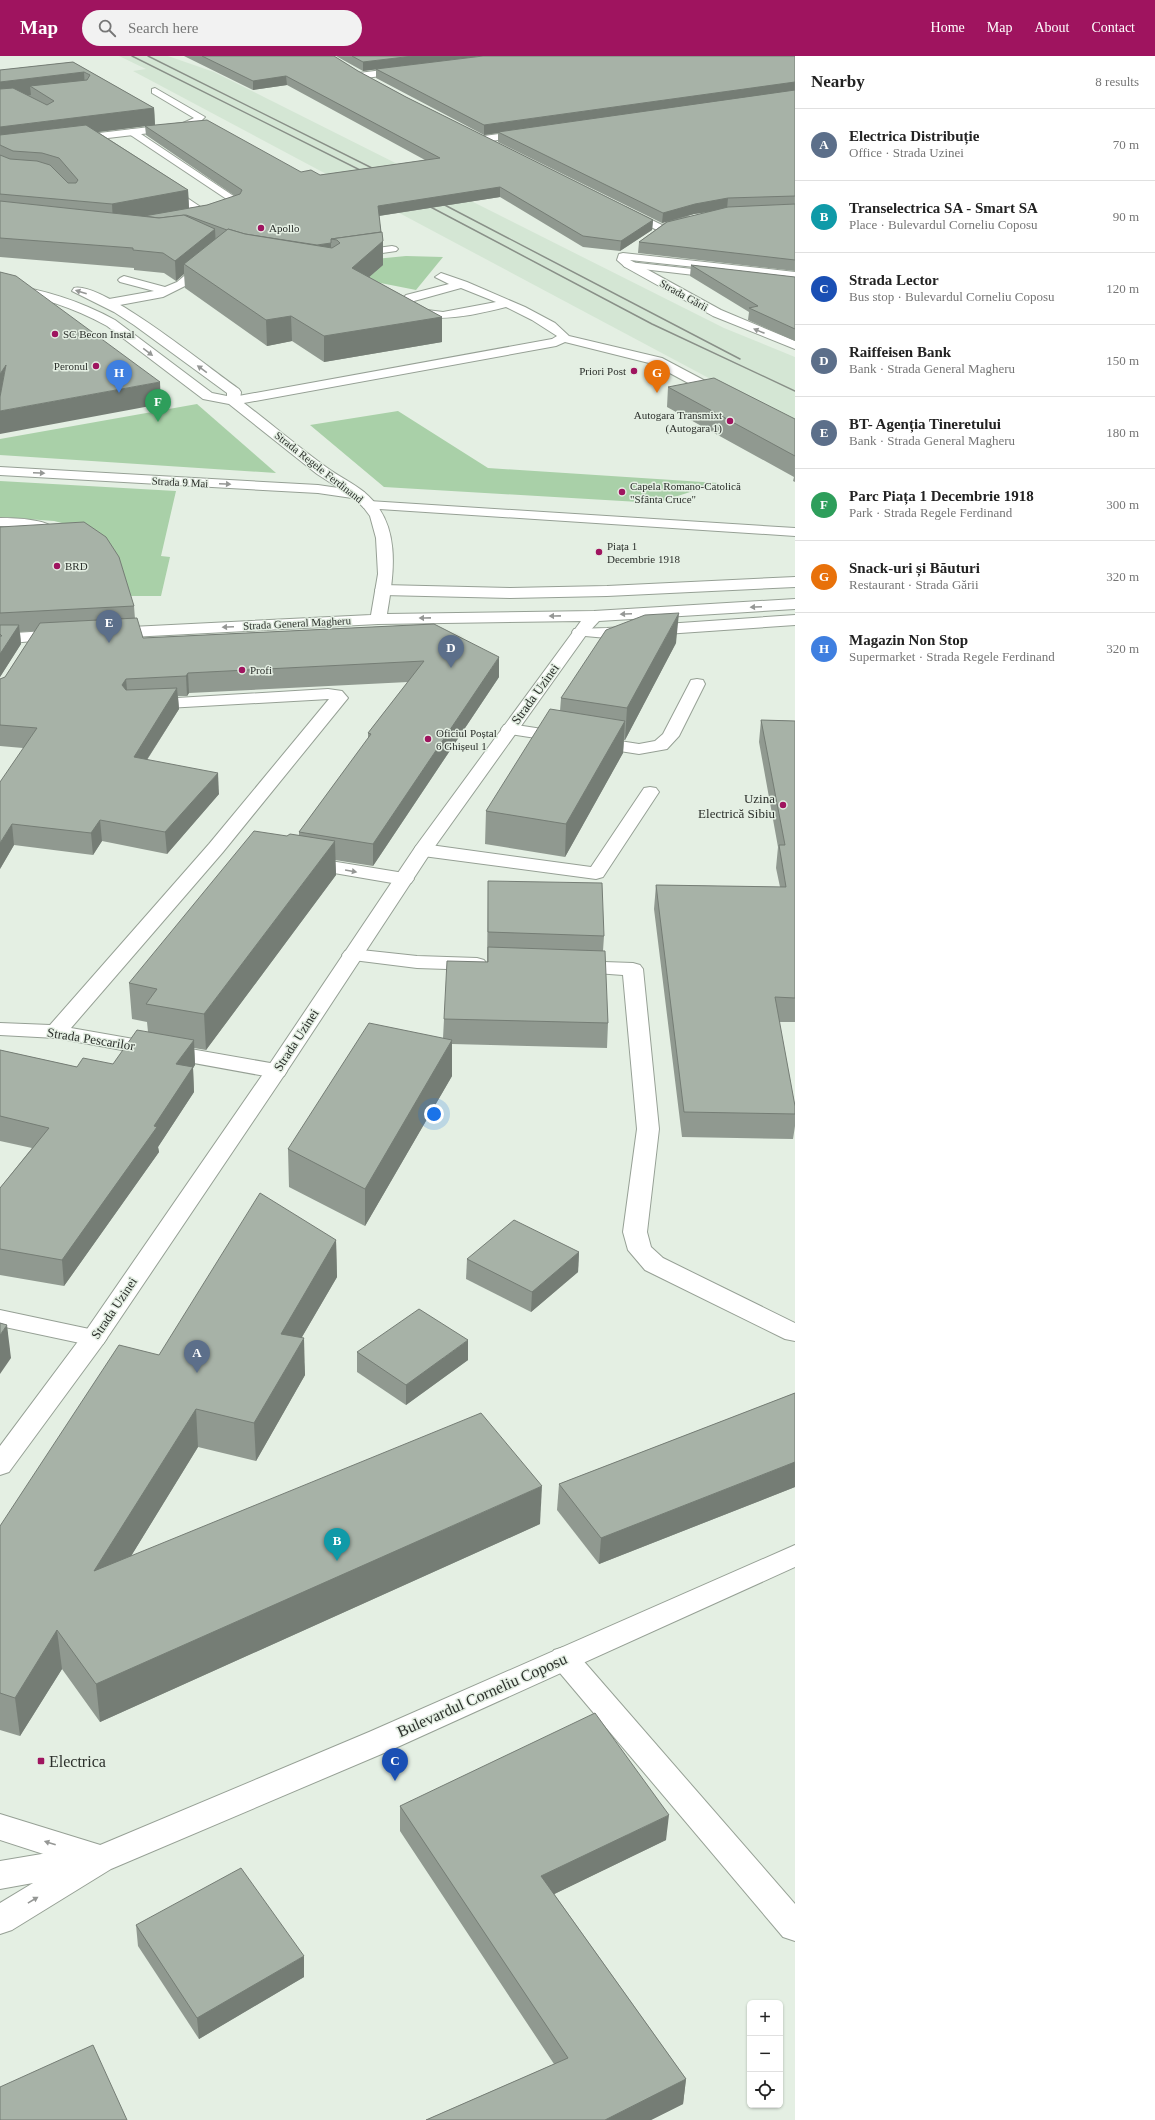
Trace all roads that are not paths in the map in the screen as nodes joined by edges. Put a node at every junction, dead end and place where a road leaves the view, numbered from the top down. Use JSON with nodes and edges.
{"nodes":[{"id":1,"x":415,"y":69,"type":"edge"},
{"id":2,"x":377,"y":85,"type":"edge"},
{"id":3,"x":155,"y":91,"type":"dead end"},
{"id":4,"x":132,"y":132,"type":"junction"},
{"id":5,"x":536,"y":132,"type":"edge"},
{"id":6,"x":90,"y":138,"type":"junction"},
{"id":7,"x":66,"y":140,"type":"edge"},
{"id":8,"x":103,"y":146,"type":"edge"},
{"id":9,"x":500,"y":148,"type":"edge"},
{"id":10,"x":156,"y":182,"type":"edge"},
{"id":11,"x":614,"y":205,"type":"edge"},
{"id":12,"x":203,"y":212,"type":"junction"},
{"id":13,"x":700,"y":217,"type":"edge"},
{"id":14,"x":173,"y":218,"type":"edge"},
{"id":15,"x":661,"y":229,"type":"junction"},
{"id":16,"x":651,"y":235,"type":"edge"},
{"id":17,"x":633,"y":248,"type":"edge"},
{"id":18,"x":392,"y":249,"type":"dead end"},
{"id":19,"x":218,"y":254,"type":"edge"},
{"id":20,"x":345,"y":256,"type":"edge"},
{"id":21,"x":626,"y":260,"type":"junction"},
{"id":22,"x":0,"y":275,"type":"edge"},
{"id":23,"x":795,"y":275,"type":"edge"},
{"id":24,"x":441,"y":277,"type":"dead end"},
{"id":25,"x":124,"y":280,"type":"dead end"},
{"id":26,"x":43,"y":282,"type":"dead end"},
{"id":27,"x":795,"y":283,"type":"edge"},
{"id":28,"x":463,"y":284,"type":"junction"},
{"id":29,"x":0,"y":287,"type":"edge"},
{"id":30,"x":64,"y":287,"type":"dead end"},
{"id":31,"x":166,"y":291,"type":"junction"},
{"id":32,"x":109,"y":303,"type":"junction"},
{"id":33,"x":506,"y":303,"type":"junction"},
{"id":34,"x":562,"y":338,"type":"junction"},
{"id":35,"x":795,"y":345,"type":"edge"},
{"id":36,"x":233,"y":400,"type":"junction"},
{"id":37,"x":733,"y":401,"type":"edge"},
{"id":38,"x":0,"y":471,"type":"edge"},
{"id":39,"x":364,"y":500,"type":"junction"},
{"id":40,"x":0,"y":522,"type":"edge"},
{"id":41,"x":795,"y":532,"type":"edge"},
{"id":42,"x":54,"y":534,"type":"edge"},
{"id":43,"x":795,"y":582,"type":"edge"},
{"id":44,"x":383,"y":590,"type":"junction"},
{"id":45,"x":795,"y":604,"type":"edge"},
{"id":46,"x":594,"y":616,"type":"junction"},
{"id":47,"x":378,"y":619,"type":"junction"},
{"id":48,"x":795,"y":620,"type":"edge"},
{"id":49,"x":580,"y":632,"type":"junction"},
{"id":50,"x":98,"y":634,"type":"edge"},
{"id":51,"x":75,"y":635,"type":"edge"},
{"id":52,"x":36,"y":637,"type":"junction"},
{"id":53,"x":0,"y":639,"type":"edge"},
{"id":54,"x":24,"y":655,"type":"edge"},
{"id":55,"x":697,"y":684,"type":"dead end"},
{"id":56,"x":134,"y":705,"type":"edge"},
{"id":57,"x":510,"y":729,"type":"junction"},
{"id":58,"x":650,"y":792,"type":"dead end"},
{"id":59,"x":216,"y":848,"type":"junction"},
{"id":60,"x":423,"y":850,"type":"junction"},
{"id":61,"x":239,"y":852,"type":"edge"},
{"id":62,"x":286,"y":860,"type":"edge"},
{"id":63,"x":404,"y":879,"type":"junction"},
{"id":64,"x":352,"y":955,"type":"junction"},
{"id":65,"x":496,"y":965,"type":"edge"},
{"id":66,"x":557,"y":967,"type":"edge"},
{"id":67,"x":0,"y":1029,"type":"edge"},
{"id":68,"x":56,"y":1032,"type":"junction"},
{"id":69,"x":276,"y":1071,"type":"junction"},
{"id":70,"x":0,"y":1318,"type":"edge"},
{"id":71,"x":794,"y":1333,"type":"edge"},
{"id":72,"x":94,"y":1338,"type":"junction"},
{"id":73,"x":0,"y":1465,"type":"edge"},
{"id":74,"x":795,"y":1555,"type":"edge"},
{"id":75,"x":564,"y":1658,"type":"junction"},
{"id":76,"x":0,"y":1827,"type":"edge"},
{"id":77,"x":100,"y":1859,"type":"junction"},
{"id":78,"x":0,"y":1874,"type":"edge"},
{"id":79,"x":0,"y":1920,"type":"edge"},
{"id":80,"x":795,"y":1927,"type":"edge"}],
"edges":[{"from":1,"to":2,"type":"street"},
{"from":3,"to":4,"type":"street"},
{"from":4,"to":6,"type":"street"},
{"from":4,"to":12,"type":"street"},
{"from":5,"to":9,"type":"street"},
{"from":6,"to":7,"type":"street"},
{"from":6,"to":8,"type":"street"},
{"from":10,"to":12,"type":"street"},
{"from":11,"to":15,"type":"street"},
{"from":12,"to":14,"type":"street"},
{"from":13,"to":15,"type":"street"},
{"from":15,"to":16,"type":"street"},
{"from":17,"to":21,"type":"street"},
{"from":18,"to":20,"type":"street"},
{"from":19,"to":31,"type":"street"},
{"from":21,"to":23,"type":"street"},
{"from":21,"to":27,"type":"street"},
{"from":35,"to":21,"type":"street","name":"Strada Gării","one_way":true},
{"from":22,"to":26,"type":"street"},
{"from":24,"to":28,"type":"street"},
{"from":25,"to":31,"type":"street"},
{"from":28,"to":33,"type":"street"},
{"from":28,"to":33,"type":"street"},
{"from":29,"to":36,"type":"street","name":"Strada Regele Ferdinand","one_way":true},
{"from":32,"to":30,"type":"street","name":"Strada Regele Ferdinand","one_way":true},
{"from":31,"to":32,"type":"street"},
{"from":36,"to":32,"type":"street","name":"Strada Regele Ferdinand","one_way":true},
{"from":33,"to":34,"type":"street"},
{"from":34,"to":36,"type":"street"},
{"from":34,"to":37,"type":"street"},
{"from":36,"to":39,"type":"street","name":"Strada Regele Ferdinand"},
{"from":38,"to":39,"type":"street","name":"Strada 9 Mai","one_way":true},
{"from":39,"to":41,"type":"street","name":"Strada 9 Mai"},
{"from":39,"to":44,"type":"street","name":"Strada Regele Ferdinand"},
{"from":40,"to":42,"type":"street"},
{"from":43,"to":44,"type":"street"},
{"from":44,"to":47,"type":"street","name":"Strada Regele Ferdinand"},
{"from":45,"to":46,"type":"street","one_way":true},
{"from":46,"to":47,"type":"street","name":"Strada General Magheru","one_way":true},
{"from":46,"to":49,"type":"street","name":"Strada Uzinei"},
{"from":47,"to":50,"type":"street","name":"Strada General Magheru","one_way":true},
{"from":48,"to":49,"type":"street"},
{"from":49,"to":57,"type":"street","name":"Strada Uzinei"},
{"from":51,"to":52,"type":"street"},
{"from":52,"to":53,"type":"street"},
{"from":52,"to":54,"type":"street"},
{"from":55,"to":57,"type":"street"},
{"from":56,"to":59,"type":"street"},
{"from":57,"to":60,"type":"street","name":"Strada Uzinei"},
{"from":58,"to":60,"type":"street"},
{"from":59,"to":61,"type":"street"},
{"from":59,"to":68,"type":"street"},
{"from":60,"to":63,"type":"street","name":"Strada Uzinei"},
{"from":62,"to":63,"type":"street","one_way":true},
{"from":63,"to":64,"type":"street","name":"Strada Uzinei"},
{"from":64,"to":65,"type":"street"},
{"from":64,"to":69,"type":"street","name":"Strada Uzinei"},
{"from":66,"to":71,"type":"street"},
{"from":67,"to":68,"type":"street","name":"Strada Pescarilor"},
{"from":68,"to":69,"type":"street","name":"Strada Pescarilor"},
{"from":69,"to":72,"type":"street","name":"Strada Uzinei"},
{"from":70,"to":72,"type":"street"},
{"from":72,"to":73,"type":"street","name":"Strada Uzinei"},
{"from":74,"to":75,"type":"street","name":"Bulevardul Corneliu Coposu"},
{"from":75,"to":77,"type":"street","name":"Bulevardul Corneliu Coposu"},
{"from":75,"to":80,"type":"street"},
{"from":77,"to":76,"type":"street","one_way":true},
{"from":77,"to":78,"type":"street","name":"Bulevardul Corneliu Coposu"},
{"from":79,"to":77,"type":"street","name":"Bulevardul Corneliu Coposu","one_way":true}]}
